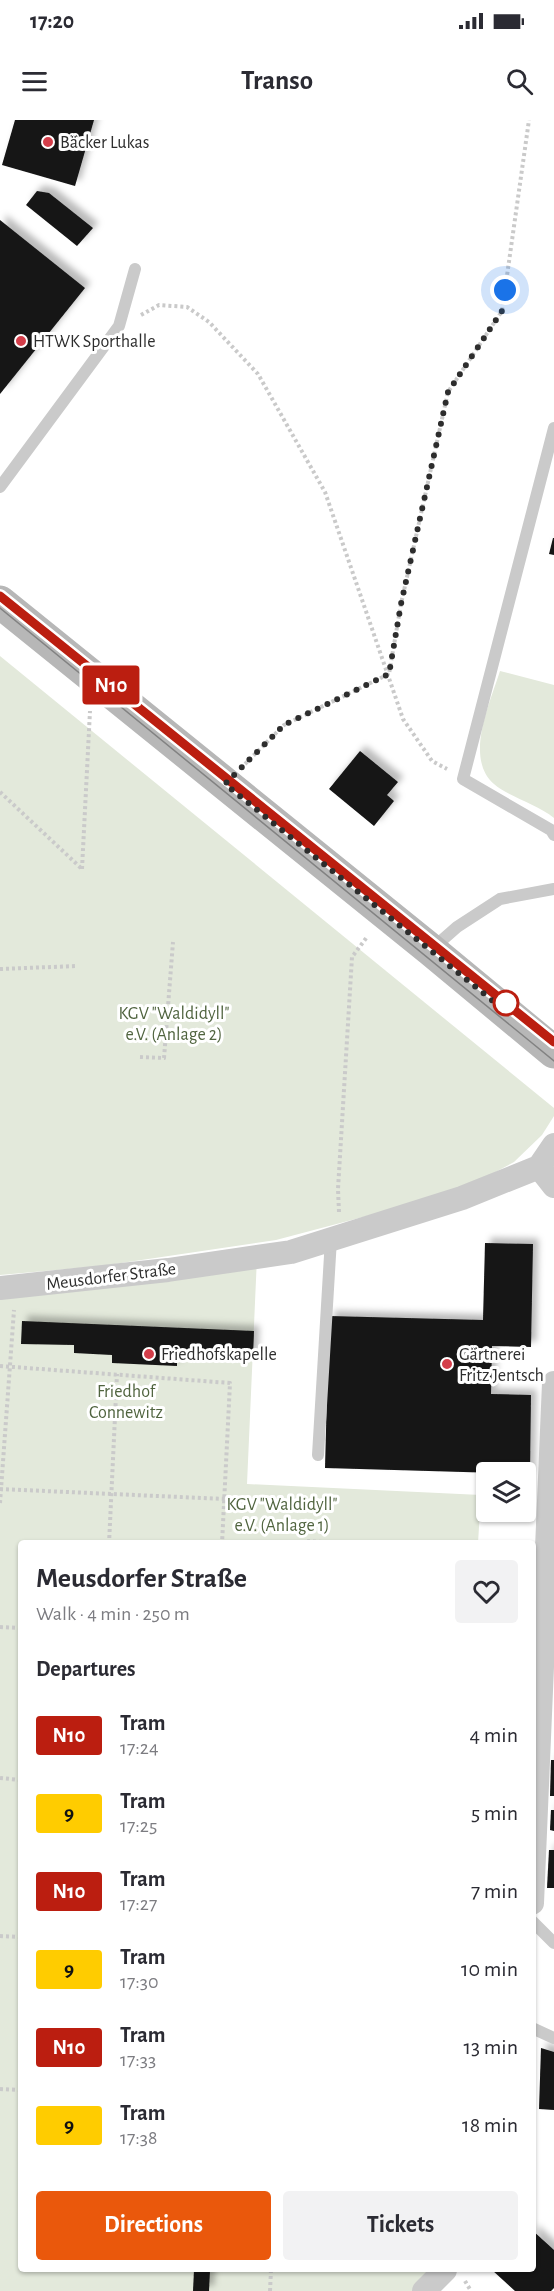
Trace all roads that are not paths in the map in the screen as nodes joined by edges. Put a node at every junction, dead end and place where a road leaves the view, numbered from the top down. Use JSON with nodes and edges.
{"nodes":[{"id":1,"x":135,"y":269,"type":"dead end"},
{"id":2,"x":554,"y":428,"type":"edge"},
{"id":3,"x":0,"y":488,"type":"edge"},
{"id":4,"x":0,"y":602,"type":"edge"},
{"id":5,"x":554,"y":835,"type":"edge"},
{"id":6,"x":554,"y":889,"type":"edge"},
{"id":7,"x":431,"y":950,"type":"junction"},
{"id":8,"x":554,"y":1052,"type":"edge"},
{"id":9,"x":554,"y":1144,"type":"edge"},
{"id":10,"x":539,"y":1167,"type":"junction"},
{"id":11,"x":554,"y":1186,"type":"edge"},
{"id":12,"x":335,"y":1238,"type":"junction"},
{"id":13,"x":0,"y":1288,"type":"edge"},
{"id":14,"x":554,"y":1383,"type":"edge"},
{"id":15,"x":318,"y":1455,"type":"dead end"},
{"id":16,"x":552,"y":1464,"type":"edge"},
{"id":17,"x":536,"y":1815,"type":"edge"},
{"id":18,"x":536,"y":1903,"type":"edge"},
{"id":19,"x":554,"y":1905,"type":"edge"},
{"id":20,"x":536,"y":1926,"type":"edge"},
{"id":21,"x":554,"y":1944,"type":"edge"},
{"id":22,"x":536,"y":2030,"type":"edge"},
{"id":23,"x":554,"y":2038,"type":"edge"},
{"id":24,"x":443,"y":2272,"type":"edge"},
{"id":25,"x":424,"y":2291,"type":"edge"}],
"edges":[{"from":1,"to":3,"type":"lane"},
{"from":2,"to":5,"type":"lane"},
{"from":4,"to":7,"type":"main road"},
{"from":6,"to":7,"type":"lane"},
{"from":7,"to":8,"type":"main road"},
{"from":9,"to":10,"type":"street"},
{"from":10,"to":11,"type":"street"},
{"from":10,"to":12,"type":"street","name":"Meusdorfer Straße"},
{"from":12,"to":13,"type":"street","name":"Meusdorfer Straße"},
{"from":12,"to":15,"type":"lane"},
{"from":14,"to":16,"type":"street"},
{"from":16,"to":17,"type":"street"},
{"from":18,"to":19,"type":"street"},
{"from":20,"to":21,"type":"lane"},
{"from":22,"to":23,"type":"lane"},
{"from":24,"to":25,"type":"street"}]}
